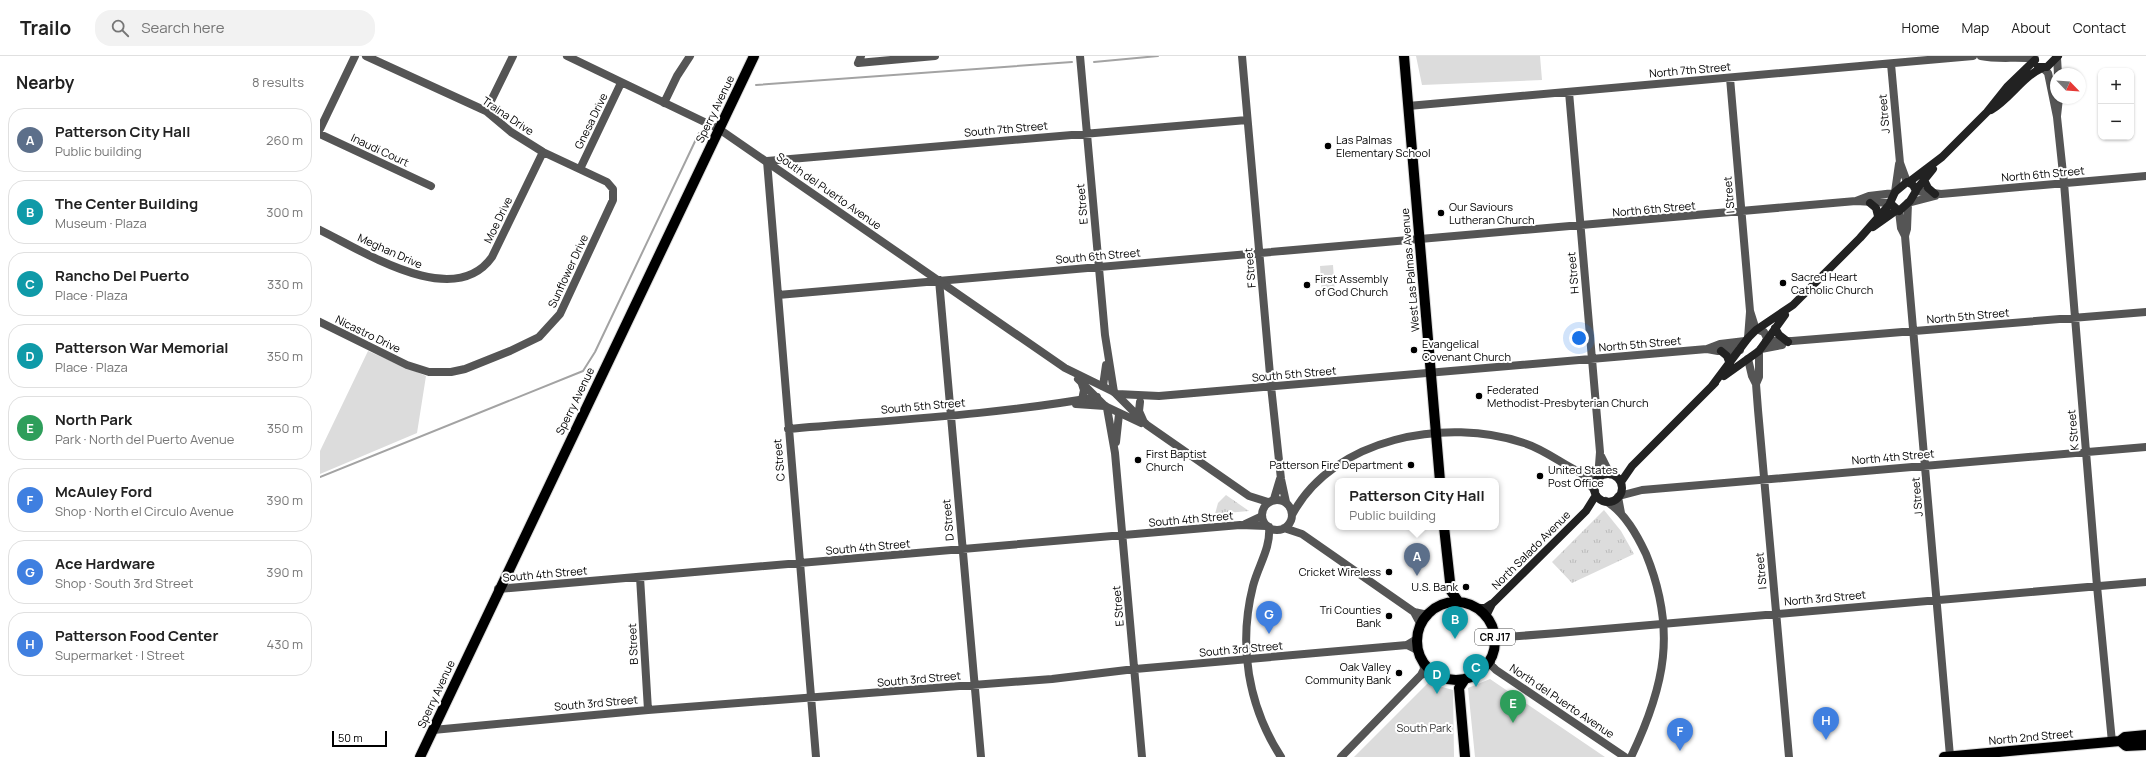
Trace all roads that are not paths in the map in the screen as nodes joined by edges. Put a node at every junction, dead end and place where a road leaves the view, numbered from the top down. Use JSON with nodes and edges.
{"nodes":[{"id":1,"x":355,"y":56,"type":"edge"},
{"id":2,"x":366,"y":56,"type":"edge"},
{"id":3,"x":513,"y":56,"type":"edge"},
{"id":4,"x":567,"y":56,"type":"edge"},
{"id":5,"x":690,"y":56,"type":"edge"},
{"id":6,"x":754,"y":56,"type":"edge"},
{"id":7,"x":935,"y":56,"type":"edge"},
{"id":8,"x":1080,"y":56,"type":"edge"},
{"id":9,"x":1242,"y":56,"type":"edge"},
{"id":10,"x":1404,"y":56,"type":"edge"},
{"id":11,"x":1973,"y":56,"type":"edge"},
{"id":12,"x":1981,"y":56,"type":"edge"},
{"id":13,"x":2058,"y":57,"type":"edge"},
{"id":14,"x":2035,"y":58,"type":"edge"},
{"id":15,"x":859,"y":59,"type":"edge"},
{"id":16,"x":1891,"y":64,"type":"junction"},
{"id":17,"x":2042,"y":68,"type":"junction"},
{"id":18,"x":2058,"y":68,"type":"edge"},
{"id":19,"x":1730,"y":78,"type":"junction"},
{"id":20,"x":621,"y":83,"type":"junction"},
{"id":21,"x":1569,"y":92,"type":"junction"},
{"id":22,"x":664,"y":103,"type":"junction"},
{"id":23,"x":2058,"y":104,"type":"edge"},
{"id":24,"x":1408,"y":106,"type":"junction"},
{"id":25,"x":486,"y":111,"type":"junction"},
{"id":26,"x":1987,"y":112,"type":"junction"},
{"id":27,"x":2056,"y":117,"type":"junction"},
{"id":28,"x":1247,"y":120,"type":"junction"},
{"id":29,"x":320,"y":129,"type":"edge"},
{"id":30,"x":719,"y":129,"type":"junction"},
{"id":31,"x":1087,"y":133,"type":"junction"},
{"id":32,"x":320,"y":134,"type":"edge"},
{"id":33,"x":543,"y":152,"type":"junction"},
{"id":34,"x":1942,"y":157,"type":"junction"},
{"id":35,"x":768,"y":161,"type":"junction"},
{"id":36,"x":1900,"y":163,"type":"junction"},
{"id":37,"x":580,"y":169,"type":"junction"},
{"id":38,"x":2146,"y":176,"type":"edge"},
{"id":39,"x":1924,"y":180,"type":"junction"},
{"id":40,"x":1908,"y":182,"type":"junction"},
{"id":41,"x":2064,"y":183,"type":"junction"},
{"id":42,"x":431,"y":186,"type":"dead end"},
{"id":43,"x":613,"y":189,"type":"joint"},
{"id":44,"x":1916,"y":190,"type":"junction"},
{"id":45,"x":1895,"y":192,"type":"junction"},
{"id":46,"x":1938,"y":194,"type":"junction"},
{"id":47,"x":1856,"y":201,"type":"junction"},
{"id":48,"x":1870,"y":203,"type":"junction"},
{"id":49,"x":1890,"y":203,"type":"junction"},
{"id":50,"x":1908,"y":203,"type":"junction"},
{"id":51,"x":1898,"y":210,"type":"junction"},
{"id":52,"x":1741,"y":212,"type":"junction"},
{"id":53,"x":1878,"y":216,"type":"junction"},
{"id":54,"x":1580,"y":226,"type":"junction"},
{"id":55,"x":320,"y":230,"type":"edge"},
{"id":56,"x":1905,"y":236,"type":"junction"},
{"id":57,"x":1860,"y":238,"type":"junction"},
{"id":58,"x":1419,"y":240,"type":"junction"},
{"id":59,"x":1260,"y":253,"type":"junction"},
{"id":60,"x":1099,"y":267,"type":"junction"},
{"id":61,"x":455,"y":278,"type":"joint"},
{"id":62,"x":939,"y":280,"type":"junction"},
{"id":63,"x":778,"y":295,"type":"junction"},
{"id":64,"x":1793,"y":305,"type":"junction"},
{"id":65,"x":1750,"y":311,"type":"junction"},
{"id":66,"x":2146,"y":312,"type":"edge"},
{"id":67,"x":2075,"y":318,"type":"junction"},
{"id":68,"x":320,"y":322,"type":"edge"},
{"id":69,"x":1775,"y":328,"type":"junction"},
{"id":70,"x":1758,"y":330,"type":"junction"},
{"id":71,"x":1913,"y":332,"type":"junction"},
{"id":72,"x":1746,"y":340,"type":"junction"},
{"id":73,"x":1766,"y":340,"type":"junction"},
{"id":74,"x":1790,"y":342,"type":"junction"},
{"id":75,"x":1707,"y":349,"type":"junction"},
{"id":76,"x":1760,"y":350,"type":"junction"},
{"id":77,"x":1106,"y":351,"type":"junction"},
{"id":78,"x":1721,"y":351,"type":"junction"},
{"id":79,"x":1739,"y":351,"type":"junction"},
{"id":80,"x":1748,"y":359,"type":"junction"},
{"id":81,"x":1592,"y":360,"type":"junction"},
{"id":82,"x":1730,"y":364,"type":"junction"},
{"id":83,"x":407,"y":365,"type":"joint"},
{"id":84,"x":1065,"y":368,"type":"junction"},
{"id":85,"x":1431,"y":373,"type":"junction"},
{"id":86,"x":1079,"y":379,"type":"junction"},
{"id":87,"x":1756,"y":384,"type":"junction"},
{"id":88,"x":1103,"y":386,"type":"junction"},
{"id":89,"x":1271,"y":386,"type":"junction"},
{"id":90,"x":1712,"y":386,"type":"junction"},
{"id":91,"x":1116,"y":393,"type":"junction"},
{"id":92,"x":1096,"y":396,"type":"junction"},
{"id":93,"x":1159,"y":396,"type":"junction"},
{"id":94,"x":1082,"y":400,"type":"junction"},
{"id":95,"x":1140,"y":402,"type":"junction"},
{"id":96,"x":1060,"y":404,"type":"junction"},
{"id":97,"x":1127,"y":405,"type":"junction"},
{"id":98,"x":1106,"y":407,"type":"junction"},
{"id":99,"x":1119,"y":414,"type":"junction"},
{"id":100,"x":949,"y":415,"type":"junction"},
{"id":101,"x":1150,"y":428,"type":"junction"},
{"id":102,"x":788,"y":429,"type":"junction"},
{"id":103,"x":1436,"y":431,"type":"junction"},
{"id":104,"x":2146,"y":447,"type":"edge"},
{"id":105,"x":1600,"y":452,"type":"junction"},
{"id":106,"x":2086,"y":452,"type":"junction"},
{"id":107,"x":1115,"y":453,"type":"junction"},
{"id":108,"x":1925,"y":465,"type":"junction"},
{"id":109,"x":1632,"y":466,"type":"junction"},
{"id":110,"x":1580,"y":472,"type":"junction"},
{"id":111,"x":1611,"y":474,"type":"junction"},
{"id":112,"x":1440,"y":478,"type":"edge"},
{"id":113,"x":1281,"y":479,"type":"junction"},
{"id":114,"x":1598,"y":479,"type":"junction"},
{"id":115,"x":1764,"y":480,"type":"junction"},
{"id":116,"x":1621,"y":483,"type":"junction"},
{"id":117,"x":1642,"y":490,"type":"junction"},
{"id":118,"x":1307,"y":493,"type":"junction"},
{"id":119,"x":1595,"y":493,"type":"junction"},
{"id":120,"x":1249,"y":496,"type":"junction"},
{"id":121,"x":1618,"y":497,"type":"junction"},
{"id":122,"x":1271,"y":501,"type":"junction"},
{"id":123,"x":1604,"y":501,"type":"junction"},
{"id":124,"x":1287,"y":503,"type":"junction"},
{"id":125,"x":1586,"y":511,"type":"junction"},
{"id":126,"x":1262,"y":514,"type":"junction"},
{"id":127,"x":1621,"y":514,"type":"junction"},
{"id":128,"x":1292,"y":517,"type":"junction"},
{"id":129,"x":1240,"y":525,"type":"junction"},
{"id":130,"x":1268,"y":527,"type":"junction"},
{"id":131,"x":1282,"y":529,"type":"junction"},
{"id":132,"x":1444,"y":530,"type":"edge"},
{"id":133,"x":1302,"y":534,"type":"junction"},
{"id":134,"x":1123,"y":536,"type":"junction"},
{"id":135,"x":962,"y":550,"type":"junction"},
{"id":136,"x":1266,"y":550,"type":"junction"},
{"id":137,"x":800,"y":564,"type":"junction"},
{"id":138,"x":640,"y":577,"type":"junction"},
{"id":139,"x":2146,"y":582,"type":"edge"},
{"id":140,"x":2097,"y":586,"type":"junction"},
{"id":141,"x":498,"y":589,"type":"junction"},
{"id":142,"x":1450,"y":591,"type":"junction"},
{"id":143,"x":1937,"y":599,"type":"junction"},
{"id":144,"x":1458,"y":602,"type":"junction"},
{"id":145,"x":1445,"y":603,"type":"junction"},
{"id":146,"x":1492,"y":604,"type":"junction"},
{"id":147,"x":1478,"y":608,"type":"junction"},
{"id":148,"x":1414,"y":612,"type":"junction"},
{"id":149,"x":1776,"y":613,"type":"junction"},
{"id":150,"x":1428,"y":615,"type":"junction"},
{"id":151,"x":1486,"y":616,"type":"junction"},
{"id":152,"x":1663,"y":623,"type":"junction"},
{"id":153,"x":1421,"y":626,"type":"junction"},
{"id":154,"x":1495,"y":638,"type":"junction"},
{"id":155,"x":1418,"y":639,"type":"junction"},
{"id":156,"x":1407,"y":645,"type":"junction"},
{"id":157,"x":1419,"y":651,"type":"junction"},
{"id":158,"x":1491,"y":658,"type":"junction"},
{"id":159,"x":1246,"y":660,"type":"junction"},
{"id":160,"x":1423,"y":661,"type":"junction"},
{"id":161,"x":1484,"y":668,"type":"junction"},
{"id":162,"x":1135,"y":669,"type":"junction"},
{"id":163,"x":1496,"y":670,"type":"junction"},
{"id":164,"x":1434,"y":673,"type":"junction"},
{"id":165,"x":1421,"y":675,"type":"junction"},
{"id":166,"x":1452,"y":679,"type":"junction"},
{"id":167,"x":1465,"y":679,"type":"junction"},
{"id":168,"x":974,"y":686,"type":"junction"},
{"id":169,"x":1460,"y":688,"type":"junction"},
{"id":170,"x":811,"y":698,"type":"junction"},
{"id":171,"x":648,"y":710,"type":"junction"},
{"id":172,"x":432,"y":730,"type":"junction"},
{"id":173,"x":2146,"y":735,"type":"edge"},
{"id":174,"x":2116,"y":741,"type":"junction"},
{"id":175,"x":2146,"y":745,"type":"edge"},
{"id":176,"x":1615,"y":754,"type":"edge"},
{"id":177,"x":1950,"y":756,"type":"edge"},
{"id":178,"x":420,"y":757,"type":"edge"},
{"id":179,"x":816,"y":757,"type":"edge"},
{"id":180,"x":981,"y":757,"type":"edge"},
{"id":181,"x":1142,"y":757,"type":"edge"},
{"id":182,"x":1280,"y":757,"type":"edge"},
{"id":183,"x":1341,"y":757,"type":"edge"},
{"id":184,"x":1465,"y":757,"type":"edge"},
{"id":185,"x":1625,"y":757,"type":"edge"},
{"id":186,"x":1631,"y":757,"type":"edge"},
{"id":187,"x":1789,"y":757,"type":"edge"},
{"id":188,"x":1944,"y":757,"type":"edge"}],
"edges":[{"from":1,"to":29,"type":"street"},
{"from":2,"to":25,"type":"street","name":"Traina Drive"},
{"from":3,"to":25,"type":"street"},
{"from":4,"to":20,"type":"street","name":"South del Puerto Avenue"},
{"from":5,"to":22,"type":"street"},
{"from":6,"to":30,"type":"main road","name":"Sperry Avenue"},
{"from":7,"to":15,"type":"street"},
{"from":8,"to":31,"type":"street","name":"E Street"},
{"from":9,"to":28,"type":"street","name":"F Street"},
{"from":10,"to":24,"type":"main road","name":"West Las Palmas Avenue"},
{"from":11,"to":16,"type":"street","name":"North 7th Street"},
{"from":12,"to":14,"type":"street"},
{"from":13,"to":17,"type":"main road"},
{"from":13,"to":18,"type":"street"},
{"from":14,"to":17,"type":"main road"},
{"from":14,"to":26,"type":"main road"},
{"from":16,"to":19,"type":"street","name":"North 7th Street"},
{"from":16,"to":36,"type":"street","name":"J Street"},
{"from":17,"to":26,"type":"main road"},
{"from":17,"to":27,"type":"street","name":"K Street"},
{"from":19,"to":21,"type":"street","name":"North 7th Street"},
{"from":19,"to":52,"type":"street","name":"I Street"},
{"from":20,"to":22,"type":"street","name":"South del Puerto Avenue"},
{"from":20,"to":37,"type":"street","name":"Gnesa Drive"},
{"from":21,"to":24,"type":"street","name":"North 7th Street"},
{"from":21,"to":54,"type":"street","name":"H Street"},
{"from":22,"to":30,"type":"street","name":"South del Puerto Avenue"},
{"from":23,"to":27,"type":"street","name":"K Street"},
{"from":24,"to":58,"type":"main road","name":"West Las Palmas Avenue"},
{"from":25,"to":33,"type":"street","name":"Traina Drive"},
{"from":26,"to":34,"type":"main road"},
{"from":27,"to":41,"type":"street","name":"K Street"},
{"from":28,"to":31,"type":"street","name":"South 7th Street"},
{"from":28,"to":59,"type":"street","name":"F Street"},
{"from":30,"to":35,"type":"street","name":"South del Puerto Avenue"},
{"from":30,"to":141,"type":"main road","name":"Sperry Avenue"},
{"from":31,"to":35,"type":"street","name":"South 7th Street"},
{"from":31,"to":60,"type":"street","name":"E Street"},
{"from":32,"to":42,"type":"street","name":"Inaudi Court"},
{"from":33,"to":37,"type":"street","name":"Traina Drive"},
{"from":33,"to":61,"type":"street","name":"Moe Drive"},
{"from":34,"to":39,"type":"main road"},
{"from":34,"to":40,"type":"main road"},
{"from":35,"to":62,"type":"street","name":"South del Puerto Avenue"},
{"from":35,"to":63,"type":"street","name":"C Street"},
{"from":36,"to":40,"type":"street","name":"J Street"},
{"from":36,"to":45,"type":"street","name":"J Street"},
{"from":37,"to":43,"type":"street","name":"Traina Drive"},
{"from":38,"to":41,"type":"street","name":"North 6th Street"},
{"from":39,"to":44,"type":"main road"},
{"from":39,"to":46,"type":"main road"},
{"from":40,"to":44,"type":"main road"},
{"from":40,"to":45,"type":"main road"},
{"from":41,"to":46,"type":"street","name":"North 6th Street"},
{"from":41,"to":67,"type":"street","name":"K Street"},
{"from":43,"to":83,"type":"street","name":"Sunflower Drive"},
{"from":44,"to":46,"type":"street","name":"North 6th Street"},
{"from":44,"to":50,"type":"main road"},
{"from":45,"to":47,"type":"street"},
{"from":45,"to":49,"type":"main road"},
{"from":46,"to":50,"type":"street","name":"North 6th Street"},
{"from":47,"to":48,"type":"street","name":"North 6th Street"},
{"from":47,"to":52,"type":"street","name":"North 6th Street"},
{"from":48,"to":49,"type":"street","name":"North 6th Street"},
{"from":48,"to":53,"type":"main road"},
{"from":49,"to":51,"type":"main road"},
{"from":49,"to":53,"type":"main road"},
{"from":50,"to":51,"type":"main road"},
{"from":50,"to":56,"type":"street","name":"J Street"},
{"from":51,"to":56,"type":"street","name":"J Street"},
{"from":51,"to":57,"type":"main road"},
{"from":52,"to":54,"type":"street","name":"North 6th Street"},
{"from":52,"to":65,"type":"street","name":"I Street"},
{"from":53,"to":57,"type":"main road"},
{"from":54,"to":58,"type":"street","name":"North 6th Street"},
{"from":54,"to":81,"type":"street","name":"H Street"},
{"from":55,"to":61,"type":"street","name":"Meghan Drive"},
{"from":56,"to":71,"type":"street","name":"J Street"},
{"from":57,"to":64,"type":"main road"},
{"from":58,"to":59,"type":"street","name":"South 6th Street"},
{"from":58,"to":85,"type":"main road","name":"West Las Palmas Avenue"},
{"from":59,"to":60,"type":"street","name":"South 6th Street"},
{"from":59,"to":89,"type":"street","name":"F Street"},
{"from":60,"to":62,"type":"street","name":"South 6th Street"},
{"from":60,"to":77,"type":"street","name":"E Street"},
{"from":62,"to":63,"type":"street","name":"South 6th Street"},
{"from":62,"to":84,"type":"street","name":"South del Puerto Avenue"},
{"from":62,"to":100,"type":"street","name":"D Street"},
{"from":63,"to":102,"type":"street","name":"C Street"},
{"from":64,"to":69,"type":"main road"},
{"from":64,"to":70,"type":"main road"},
{"from":65,"to":70,"type":"street","name":"I Street"},
{"from":65,"to":72,"type":"street","name":"I Street"},
{"from":66,"to":67,"type":"street","name":"North 5th Street"},
{"from":67,"to":71,"type":"street","name":"North 5th Street"},
{"from":67,"to":106,"type":"street","name":"K Street"},
{"from":68,"to":83,"type":"street","name":"Nicastro Drive"},
{"from":69,"to":73,"type":"main road"},
{"from":69,"to":74,"type":"main road"},
{"from":70,"to":72,"type":"main road"},
{"from":70,"to":73,"type":"street"},
{"from":71,"to":74,"type":"street","name":"North 5th Street"},
{"from":71,"to":108,"type":"street","name":"J Street"},
{"from":72,"to":75,"type":"street","name":"North 5th Street"},
{"from":72,"to":79,"type":"main road"},
{"from":73,"to":74,"type":"street","name":"North 5th Street"},
{"from":73,"to":76,"type":"main road"},
{"from":74,"to":76,"type":"street","name":"North 5th Street"},
{"from":75,"to":78,"type":"street","name":"North 5th Street"},
{"from":75,"to":81,"type":"street","name":"North 5th Street"},
{"from":76,"to":80,"type":"main road"},
{"from":76,"to":87,"type":"street","name":"I Street"},
{"from":77,"to":88,"type":"street","name":"E Street"},
{"from":77,"to":91,"type":"street","name":"E Street"},
{"from":78,"to":79,"type":"street","name":"North 5th Street"},
{"from":78,"to":82,"type":"main road"},
{"from":79,"to":80,"type":"street"},
{"from":79,"to":82,"type":"main road"},
{"from":80,"to":87,"type":"street","name":"I Street"},
{"from":80,"to":90,"type":"main road"},
{"from":81,"to":85,"type":"street","name":"North 5th Street"},
{"from":81,"to":105,"type":"street","name":"H Street"},
{"from":82,"to":90,"type":"main road"},
{"from":84,"to":86,"type":"street","name":"South del Puerto Avenue"},
{"from":84,"to":88,"type":"street","name":"South del Puerto Avenue"},
{"from":85,"to":89,"type":"street","name":"South 5th Street"},
{"from":85,"to":103,"type":"main road","name":"West Las Palmas Avenue"},
{"from":86,"to":92,"type":"street","name":"South del Puerto Avenue"},
{"from":86,"to":94,"type":"street"},
{"from":87,"to":115,"type":"street","name":"I Street"},
{"from":88,"to":91,"type":"street","name":"South del Puerto Avenue"},
{"from":88,"to":92,"type":"street"},
{"from":89,"to":93,"type":"street","name":"South 5th Street"},
{"from":89,"to":113,"type":"street","name":"F Street"},
{"from":90,"to":109,"type":"main road"},
{"from":91,"to":93,"type":"street","name":"South 5th Street"},
{"from":91,"to":97,"type":"street","name":"South del Puerto Avenue"},
{"from":92,"to":94,"type":"street","name":"South 5th Street"},
{"from":92,"to":98,"type":"street","name":"South del Puerto Avenue"},
{"from":93,"to":95,"type":"street","name":"South 5th Street"},
{"from":94,"to":96,"type":"street","name":"South 5th Street"},
{"from":95,"to":97,"type":"street","name":"South 5th Street"},
{"from":95,"to":101,"type":"street"},
{"from":96,"to":98,"type":"street","name":"South 5th Street"},
{"from":96,"to":100,"type":"street","name":"South 5th Street"},
{"from":97,"to":99,"type":"street"},
{"from":97,"to":101,"type":"street","name":"South del Puerto Avenue"},
{"from":98,"to":99,"type":"street","name":"South del Puerto Avenue"},
{"from":98,"to":107,"type":"street","name":"E Street"},
{"from":99,"to":101,"type":"street","name":"South del Puerto Avenue"},
{"from":99,"to":107,"type":"street","name":"E Street"},
{"from":100,"to":102,"type":"street","name":"South 5th Street"},
{"from":100,"to":135,"type":"street","name":"D Street"},
{"from":101,"to":120,"type":"street","name":"South del Puerto Avenue"},
{"from":102,"to":137,"type":"street","name":"C Street"},
{"from":103,"to":110,"type":"street"},
{"from":103,"to":112,"type":"main road","name":"West Las Palmas Avenue"},
{"from":103,"to":118,"type":"street"},
{"from":104,"to":106,"type":"street","name":"North 4th Street"},
{"from":105,"to":111,"type":"street","name":"H Street"},
{"from":105,"to":114,"type":"street","name":"H Street"},
{"from":106,"to":108,"type":"street","name":"North 4th Street"},
{"from":106,"to":140,"type":"street","name":"K Street"},
{"from":107,"to":134,"type":"street","name":"E Street"},
{"from":108,"to":115,"type":"street","name":"North 4th Street"},
{"from":108,"to":143,"type":"street","name":"J Street"},
{"from":109,"to":111,"type":"main road"},
{"from":109,"to":116,"type":"main road"},
{"from":110,"to":114,"type":"street"},
{"from":110,"to":119,"type":"street"},
{"from":111,"to":114,"type":"main road"},
{"from":111,"to":116,"type":"main road"},
{"from":113,"to":122,"type":"street","name":"F Street"},
{"from":113,"to":124,"type":"street","name":"F Street"},
{"from":114,"to":119,"type":"main road"},
{"from":115,"to":117,"type":"street","name":"North 4th Street"},
{"from":115,"to":149,"type":"street","name":"I Street"},
{"from":116,"to":117,"type":"street","name":"North 4th Street"},
{"from":116,"to":121,"type":"main road"},
{"from":117,"to":121,"type":"street","name":"North 4th Street"},
{"from":118,"to":124,"type":"street"},
{"from":118,"to":128,"type":"street"},
{"from":119,"to":123,"type":"main road"},
{"from":119,"to":125,"type":"main road","name":"North Salado Avenue"},
{"from":120,"to":122,"type":"street","name":"South del Puerto Avenue"},
{"from":120,"to":126,"type":"street","name":"South del Puerto Avenue"},
{"from":121,"to":123,"type":"main road"},
{"from":121,"to":127,"type":"street"},
{"from":122,"to":124,"type":"street"},
{"from":122,"to":126,"type":"street"},
{"from":123,"to":125,"type":"main road","name":"North Salado Avenue"},
{"from":123,"to":127,"type":"street"},
{"from":124,"to":128,"type":"street"},
{"from":125,"to":146,"type":"main road","name":"North Salado Avenue"},
{"from":126,"to":129,"type":"street","name":"South 4th Street"},
{"from":126,"to":130,"type":"street"},
{"from":127,"to":152,"type":"street"},
{"from":128,"to":131,"type":"street"},
{"from":128,"to":133,"type":"street"},
{"from":129,"to":130,"type":"street","name":"South 4th Street"},
{"from":129,"to":134,"type":"street","name":"South 4th Street"},
{"from":130,"to":131,"type":"street"},
{"from":130,"to":136,"type":"street"},
{"from":131,"to":133,"type":"street"},
{"from":131,"to":136,"type":"street"},
{"from":132,"to":142,"type":"main road"},
{"from":133,"to":148,"type":"street"},
{"from":134,"to":135,"type":"street","name":"South 4th Street"},
{"from":134,"to":162,"type":"street","name":"E Street"},
{"from":135,"to":137,"type":"street","name":"South 4th Street"},
{"from":135,"to":168,"type":"street","name":"D Street"},
{"from":136,"to":159,"type":"street"},
{"from":137,"to":138,"type":"street","name":"South 4th Street"},
{"from":137,"to":170,"type":"street","name":"C Street"},
{"from":138,"to":141,"type":"street","name":"South 4th Street"},
{"from":138,"to":171,"type":"street","name":"B Street"},
{"from":139,"to":140,"type":"street","name":"North 3rd Street"},
{"from":140,"to":143,"type":"street","name":"North 3rd Street"},
{"from":140,"to":174,"type":"street","name":"K Street"},
{"from":141,"to":172,"type":"main road","name":"Sperry Avenue"},
{"from":142,"to":144,"type":"main road"},
{"from":142,"to":145,"type":"main road"},
{"from":143,"to":149,"type":"street","name":"North 3rd Street"},
{"from":143,"to":177,"type":"street","name":"J Street"},
{"from":144,"to":145,"type":"main road","number":"CR J17"},
{"from":144,"to":147,"type":"main road","number":"CR J17"},
{"from":145,"to":150,"type":"main road","number":"CR J17"},
{"from":146,"to":147,"type":"main road","name":"North Salado Avenue"},
{"from":146,"to":151,"type":"main road","name":"North Salado Avenue"},
{"from":147,"to":151,"type":"main road","number":"CR J17"},
{"from":148,"to":150,"type":"street"},
{"from":148,"to":153,"type":"street"},
{"from":149,"to":152,"type":"street","name":"North 3rd Street"},
{"from":149,"to":187,"type":"street","name":"I Street"},
{"from":150,"to":153,"type":"main road","number":"CR J17"},
{"from":151,"to":154,"type":"main road","number":"CR J17"},
{"from":152,"to":154,"type":"street","name":"North 3rd Street"},
{"from":152,"to":186,"type":"street"},
{"from":153,"to":155,"type":"main road","number":"CR J17"},
{"from":154,"to":158,"type":"main road","number":"CR J17"},
{"from":155,"to":156,"type":"street","name":"South 3rd Street"},
{"from":155,"to":157,"type":"main road","number":"CR J17"},
{"from":156,"to":157,"type":"street"},
{"from":156,"to":159,"type":"street","name":"South 3rd Street"},
{"from":157,"to":160,"type":"main road","number":"CR J17"},
{"from":158,"to":161,"type":"main road","number":"CR J17"},
{"from":158,"to":163,"type":"street","name":"North del Puerto Avenue"},
{"from":159,"to":162,"type":"street","name":"South 3rd Street"},
{"from":159,"to":182,"type":"street"},
{"from":160,"to":164,"type":"main road","number":"CR J17"},
{"from":160,"to":165,"type":"street"},
{"from":161,"to":163,"type":"street","name":"North del Puerto Avenue"},
{"from":161,"to":167,"type":"main road","number":"CR J17"},
{"from":162,"to":168,"type":"street","name":"South 3rd Street"},
{"from":162,"to":181,"type":"street","name":"E Street"},
{"from":163,"to":176,"type":"street","name":"North del Puerto Avenue"},
{"from":164,"to":165,"type":"street"},
{"from":164,"to":166,"type":"main road","number":"CR J17"},
{"from":165,"to":183,"type":"street"},
{"from":166,"to":167,"type":"main road","number":"CR J17"},
{"from":166,"to":169,"type":"main road","number":"CR J17"},
{"from":167,"to":169,"type":"main road"},
{"from":168,"to":170,"type":"street","name":"South 3rd Street"},
{"from":168,"to":180,"type":"street","name":"D Street"},
{"from":169,"to":184,"type":"main road"},
{"from":170,"to":171,"type":"street","name":"South 3rd Street"},
{"from":170,"to":179,"type":"street","name":"C Street"},
{"from":171,"to":172,"type":"street","name":"South 3rd Street"},
{"from":172,"to":178,"type":"main road","name":"Sperry Avenue"},
{"from":173,"to":174,"type":"main road","name":"North 2nd Street"},
{"from":174,"to":175,"type":"main road","name":"North 2nd Street"},
{"from":174,"to":177,"type":"main road","name":"North 2nd Street"},
{"from":176,"to":185,"type":"street","name":"North del Puerto Avenue"},
{"from":177,"to":188,"type":"main road","name":"North 2nd Street"}]}
